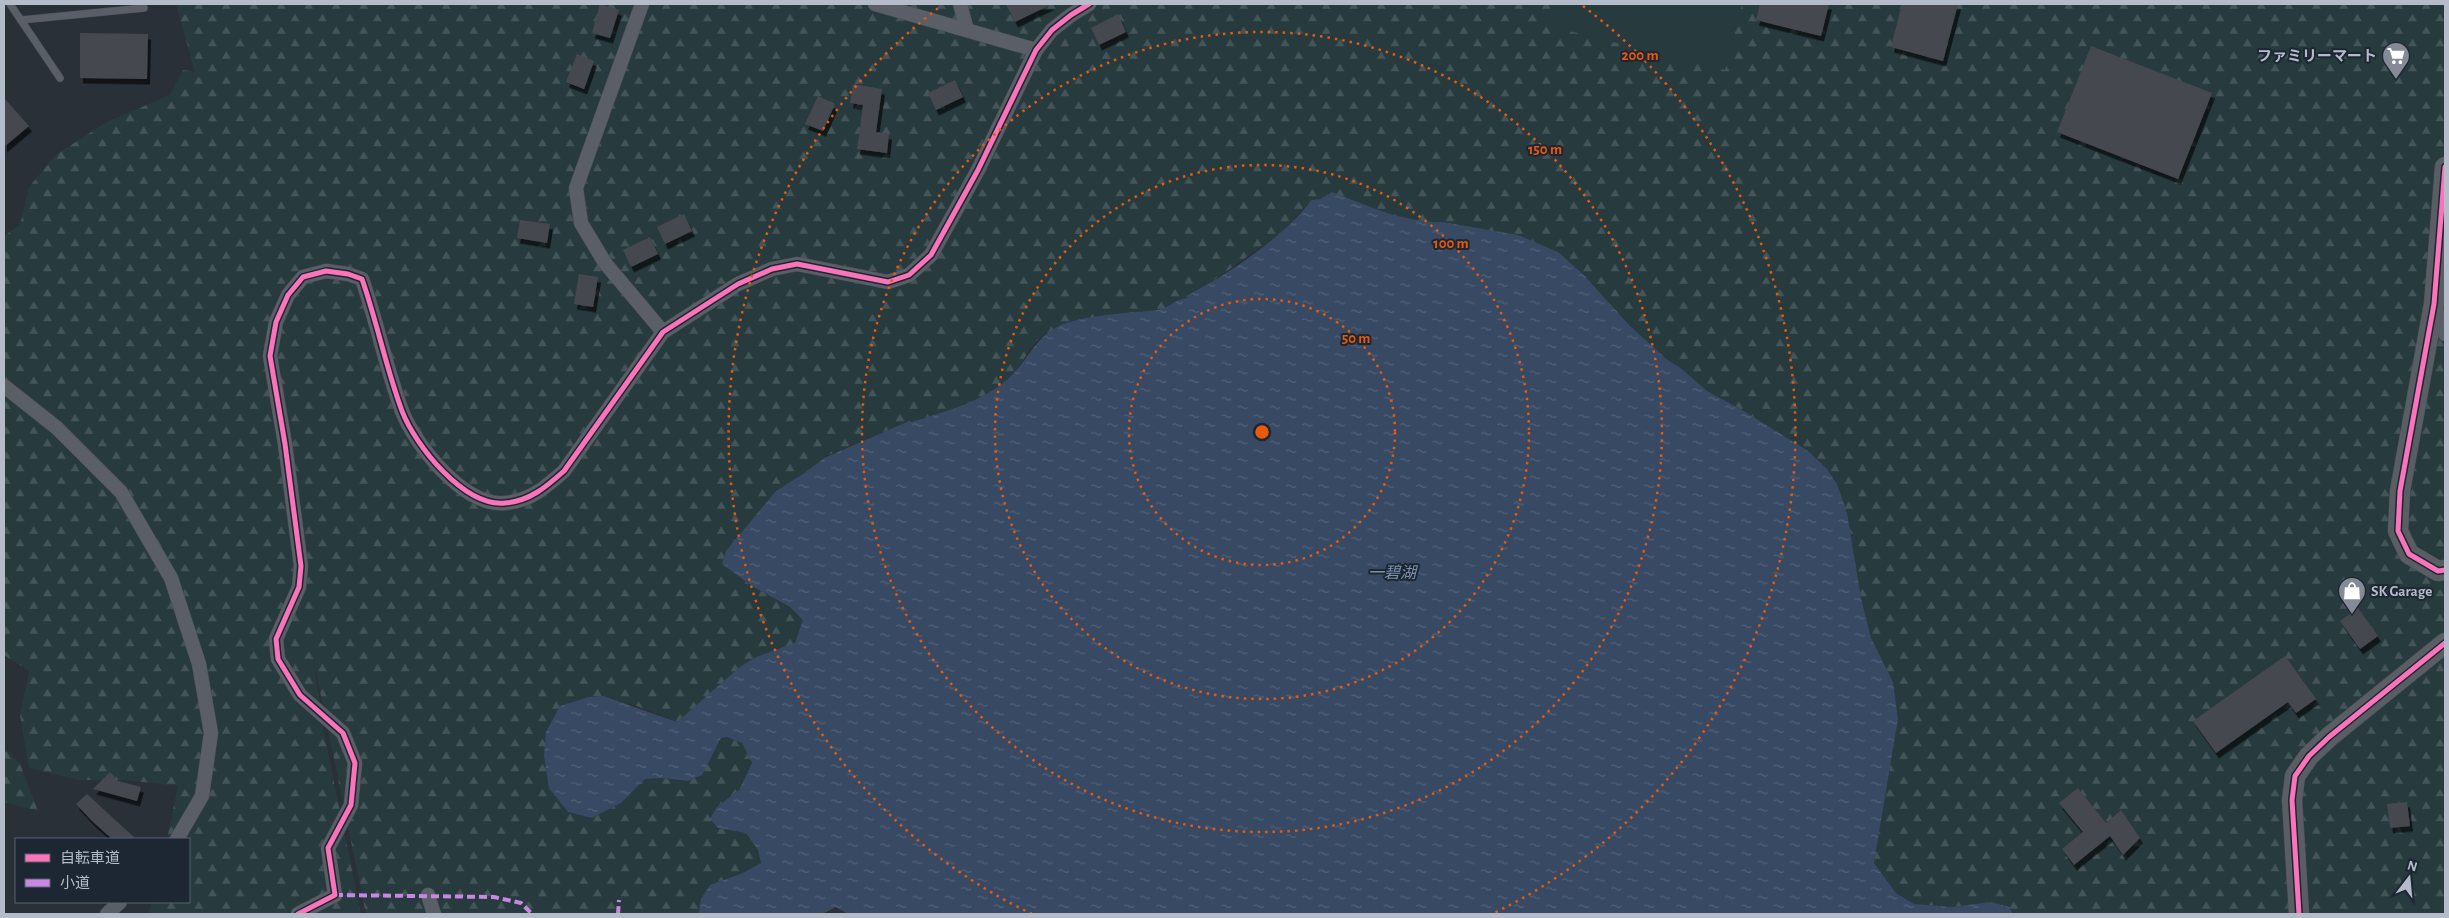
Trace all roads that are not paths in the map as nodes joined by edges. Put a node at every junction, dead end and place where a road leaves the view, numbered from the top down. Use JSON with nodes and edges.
{"nodes":[{"id":1,"x":10,"y":4,"type":"edge"},
{"id":2,"x":642,"y":4,"type":"edge"},
{"id":3,"x":875,"y":4,"type":"edge"},
{"id":4,"x":960,"y":4,"type":"edge"},
{"id":5,"x":1089,"y":4,"type":"edge"},
{"id":6,"x":144,"y":8,"type":"dead end"},
{"id":7,"x":21,"y":20,"type":"junction"},
{"id":8,"x":967,"y":30,"type":"junction"},
{"id":9,"x":1036,"y":50,"type":"junction"},
{"id":10,"x":60,"y":78,"type":"dead end"},
{"id":11,"x":2445,"y":167,"type":"edge"},
{"id":12,"x":2434,"y":304,"type":"junction"},
{"id":13,"x":663,"y":332,"type":"junction"},
{"id":14,"x":2445,"y":334,"type":"edge"},
{"id":15,"x":4,"y":386,"type":"edge"},
{"id":16,"x":2445,"y":570,"type":"edge"},
{"id":17,"x":2445,"y":643,"type":"edge"},
{"id":18,"x":178,"y":838,"type":"edge"},
{"id":19,"x":428,"y":895,"type":"dead end"},
{"id":20,"x":119,"y":903,"type":"edge"},
{"id":21,"x":107,"y":914,"type":"edge"},
{"id":22,"x":298,"y":914,"type":"edge"},
{"id":23,"x":434,"y":914,"type":"edge"},
{"id":24,"x":2300,"y":914,"type":"edge"}],
"edges":[{"from":1,"to":7,"type":"lane"},
{"from":2,"to":13,"type":"street"},
{"from":3,"to":8,"type":"street"},
{"from":4,"to":8,"type":"street"},
{"from":5,"to":9,"type":"street"},
{"from":6,"to":7,"type":"lane"},
{"from":7,"to":10,"type":"lane"},
{"from":8,"to":9,"type":"street"},
{"from":9,"to":13,"type":"street"},
{"from":11,"to":12,"type":"street"},
{"from":12,"to":14,"type":"street"},
{"from":12,"to":16,"type":"street"},
{"from":13,"to":22,"type":"street"},
{"from":15,"to":18,"type":"street"},
{"from":17,"to":24,"type":"street"},
{"from":19,"to":23,"type":"street"},
{"from":20,"to":21,"type":"street"}]}
